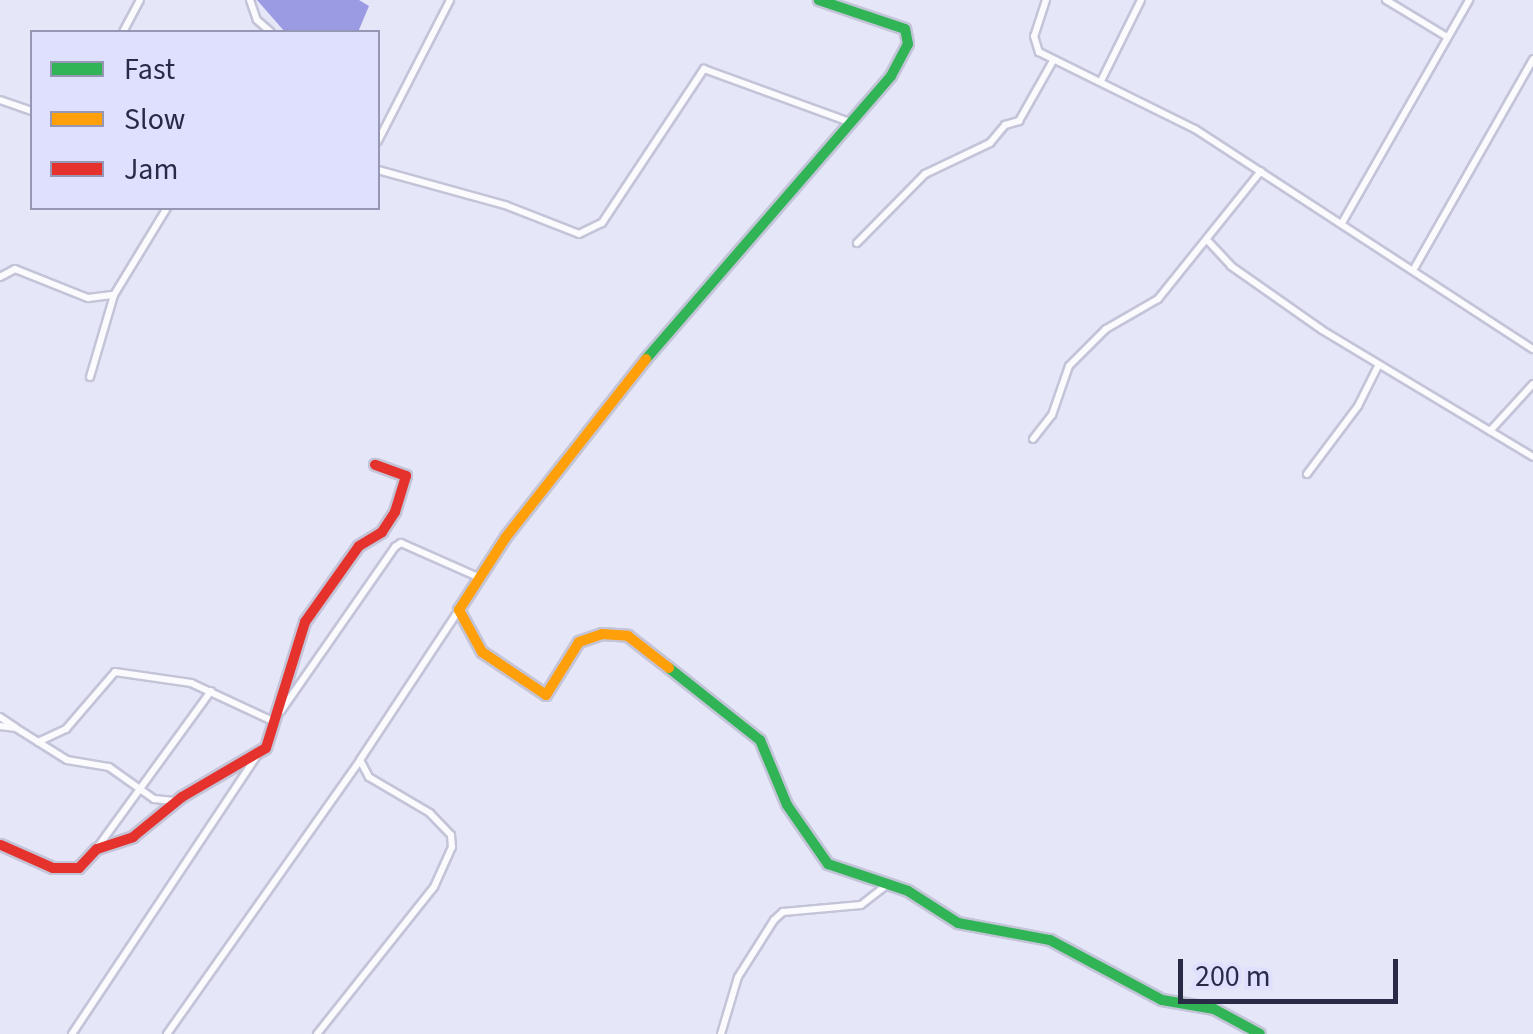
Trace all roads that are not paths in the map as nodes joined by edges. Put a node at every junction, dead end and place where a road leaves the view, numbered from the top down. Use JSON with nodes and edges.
{"nodes":[{"id":1,"x":140,"y":0,"type":"edge"},
{"id":2,"x":250,"y":0,"type":"edge"},
{"id":3,"x":450,"y":0,"type":"edge"},
{"id":4,"x":818,"y":0,"type":"edge"},
{"id":5,"x":1046,"y":0,"type":"edge"},
{"id":6,"x":1141,"y":0,"type":"edge"},
{"id":7,"x":1386,"y":0,"type":"edge"},
{"id":8,"x":1469,"y":0,"type":"edge"},
{"id":9,"x":124,"y":30,"type":"edge"},
{"id":10,"x":269,"y":30,"type":"edge"},
{"id":11,"x":1447,"y":37,"type":"junction"},
{"id":12,"x":1533,"y":59,"type":"edge"},
{"id":13,"x":1053,"y":61,"type":"junction"},
{"id":14,"x":1102,"y":79,"type":"junction"},
{"id":15,"x":0,"y":100,"type":"edge"},
{"id":16,"x":30,"y":110,"type":"edge"},
{"id":17,"x":852,"y":123,"type":"junction"},
{"id":18,"x":380,"y":137,"type":"edge"},
{"id":19,"x":380,"y":169,"type":"edge"},
{"id":20,"x":1261,"y":171,"type":"junction"},
{"id":21,"x":166,"y":210,"type":"edge"},
{"id":22,"x":1342,"y":224,"type":"junction"},
{"id":23,"x":857,"y":242,"type":"dead end"},
{"id":24,"x":1209,"y":242,"type":"junction"},
{"id":25,"x":1415,"y":267,"type":"junction"},
{"id":26,"x":0,"y":277,"type":"edge"},
{"id":27,"x":114,"y":296,"type":"junction"},
{"id":28,"x":1533,"y":349,"type":"edge"},
{"id":29,"x":1378,"y":366,"type":"junction"},
{"id":30,"x":90,"y":377,"type":"dead end"},
{"id":31,"x":1533,"y":384,"type":"edge"},
{"id":32,"x":1490,"y":431,"type":"junction"},
{"id":33,"x":1033,"y":439,"type":"dead end"},
{"id":34,"x":1533,"y":457,"type":"edge"},
{"id":35,"x":374,"y":465,"type":"dead end"},
{"id":36,"x":1307,"y":474,"type":"dead end"},
{"id":37,"x":480,"y":578,"type":"junction"},
{"id":38,"x":459,"y":610,"type":"junction"},
{"id":39,"x":211,"y":691,"type":"junction"},
{"id":40,"x":281,"y":710,"type":"junction"},
{"id":41,"x":0,"y":717,"type":"edge"},
{"id":42,"x":276,"y":722,"type":"junction"},
{"id":43,"x":0,"y":726,"type":"edge"},
{"id":44,"x":16,"y":728,"type":"junction"},
{"id":45,"x":38,"y":742,"type":"junction"},
{"id":46,"x":260,"y":752,"type":"junction"},
{"id":47,"x":360,"y":760,"type":"junction"},
{"id":48,"x":141,"y":788,"type":"junction"},
{"id":49,"x":175,"y":801,"type":"junction"},
{"id":50,"x":1,"y":845,"type":"edge"},
{"id":51,"x":96,"y":849,"type":"junction"},
{"id":52,"x":889,"y":884,"type":"junction"},
{"id":53,"x":72,"y":1034,"type":"edge"},
{"id":54,"x":166,"y":1034,"type":"edge"},
{"id":55,"x":317,"y":1034,"type":"edge"},
{"id":56,"x":721,"y":1034,"type":"edge"},
{"id":57,"x":1260,"y":1034,"type":"edge"}],
"edges":[{"from":1,"to":9,"type":"street"},
{"from":2,"to":10,"type":"street"},
{"from":3,"to":18,"type":"street"},
{"from":4,"to":17,"type":"street"},
{"from":5,"to":13,"type":"street"},
{"from":6,"to":14,"type":"street"},
{"from":7,"to":11,"type":"street"},
{"from":8,"to":11,"type":"street"},
{"from":11,"to":22,"type":"street"},
{"from":12,"to":25,"type":"street"},
{"from":13,"to":14,"type":"street"},
{"from":13,"to":23,"type":"street"},
{"from":14,"to":20,"type":"street"},
{"from":15,"to":16,"type":"street"},
{"from":17,"to":19,"type":"street"},
{"from":17,"to":37,"type":"street"},
{"from":20,"to":22,"type":"street"},
{"from":20,"to":24,"type":"street"},
{"from":21,"to":27,"type":"street"},
{"from":22,"to":25,"type":"street"},
{"from":24,"to":29,"type":"street"},
{"from":24,"to":33,"type":"street"},
{"from":25,"to":28,"type":"street"},
{"from":26,"to":27,"type":"street"},
{"from":27,"to":30,"type":"street"},
{"from":29,"to":32,"type":"street"},
{"from":29,"to":36,"type":"street"},
{"from":31,"to":32,"type":"street"},
{"from":32,"to":34,"type":"street"},
{"from":35,"to":40,"type":"street"},
{"from":37,"to":38,"type":"street"},
{"from":37,"to":40,"type":"street"},
{"from":38,"to":47,"type":"street"},
{"from":38,"to":52,"type":"street"},
{"from":39,"to":42,"type":"street"},
{"from":39,"to":45,"type":"street"},
{"from":39,"to":48,"type":"street"},
{"from":40,"to":42,"type":"street"},
{"from":41,"to":44,"type":"street"},
{"from":42,"to":46,"type":"street"},
{"from":43,"to":44,"type":"street"},
{"from":44,"to":45,"type":"street"},
{"from":45,"to":48,"type":"street"},
{"from":46,"to":49,"type":"street"},
{"from":46,"to":53,"type":"street"},
{"from":47,"to":54,"type":"street"},
{"from":47,"to":55,"type":"street"},
{"from":48,"to":49,"type":"street"},
{"from":48,"to":51,"type":"street"},
{"from":49,"to":51,"type":"street"},
{"from":50,"to":51,"type":"street"},
{"from":52,"to":56,"type":"street"},
{"from":52,"to":57,"type":"street"}]}
